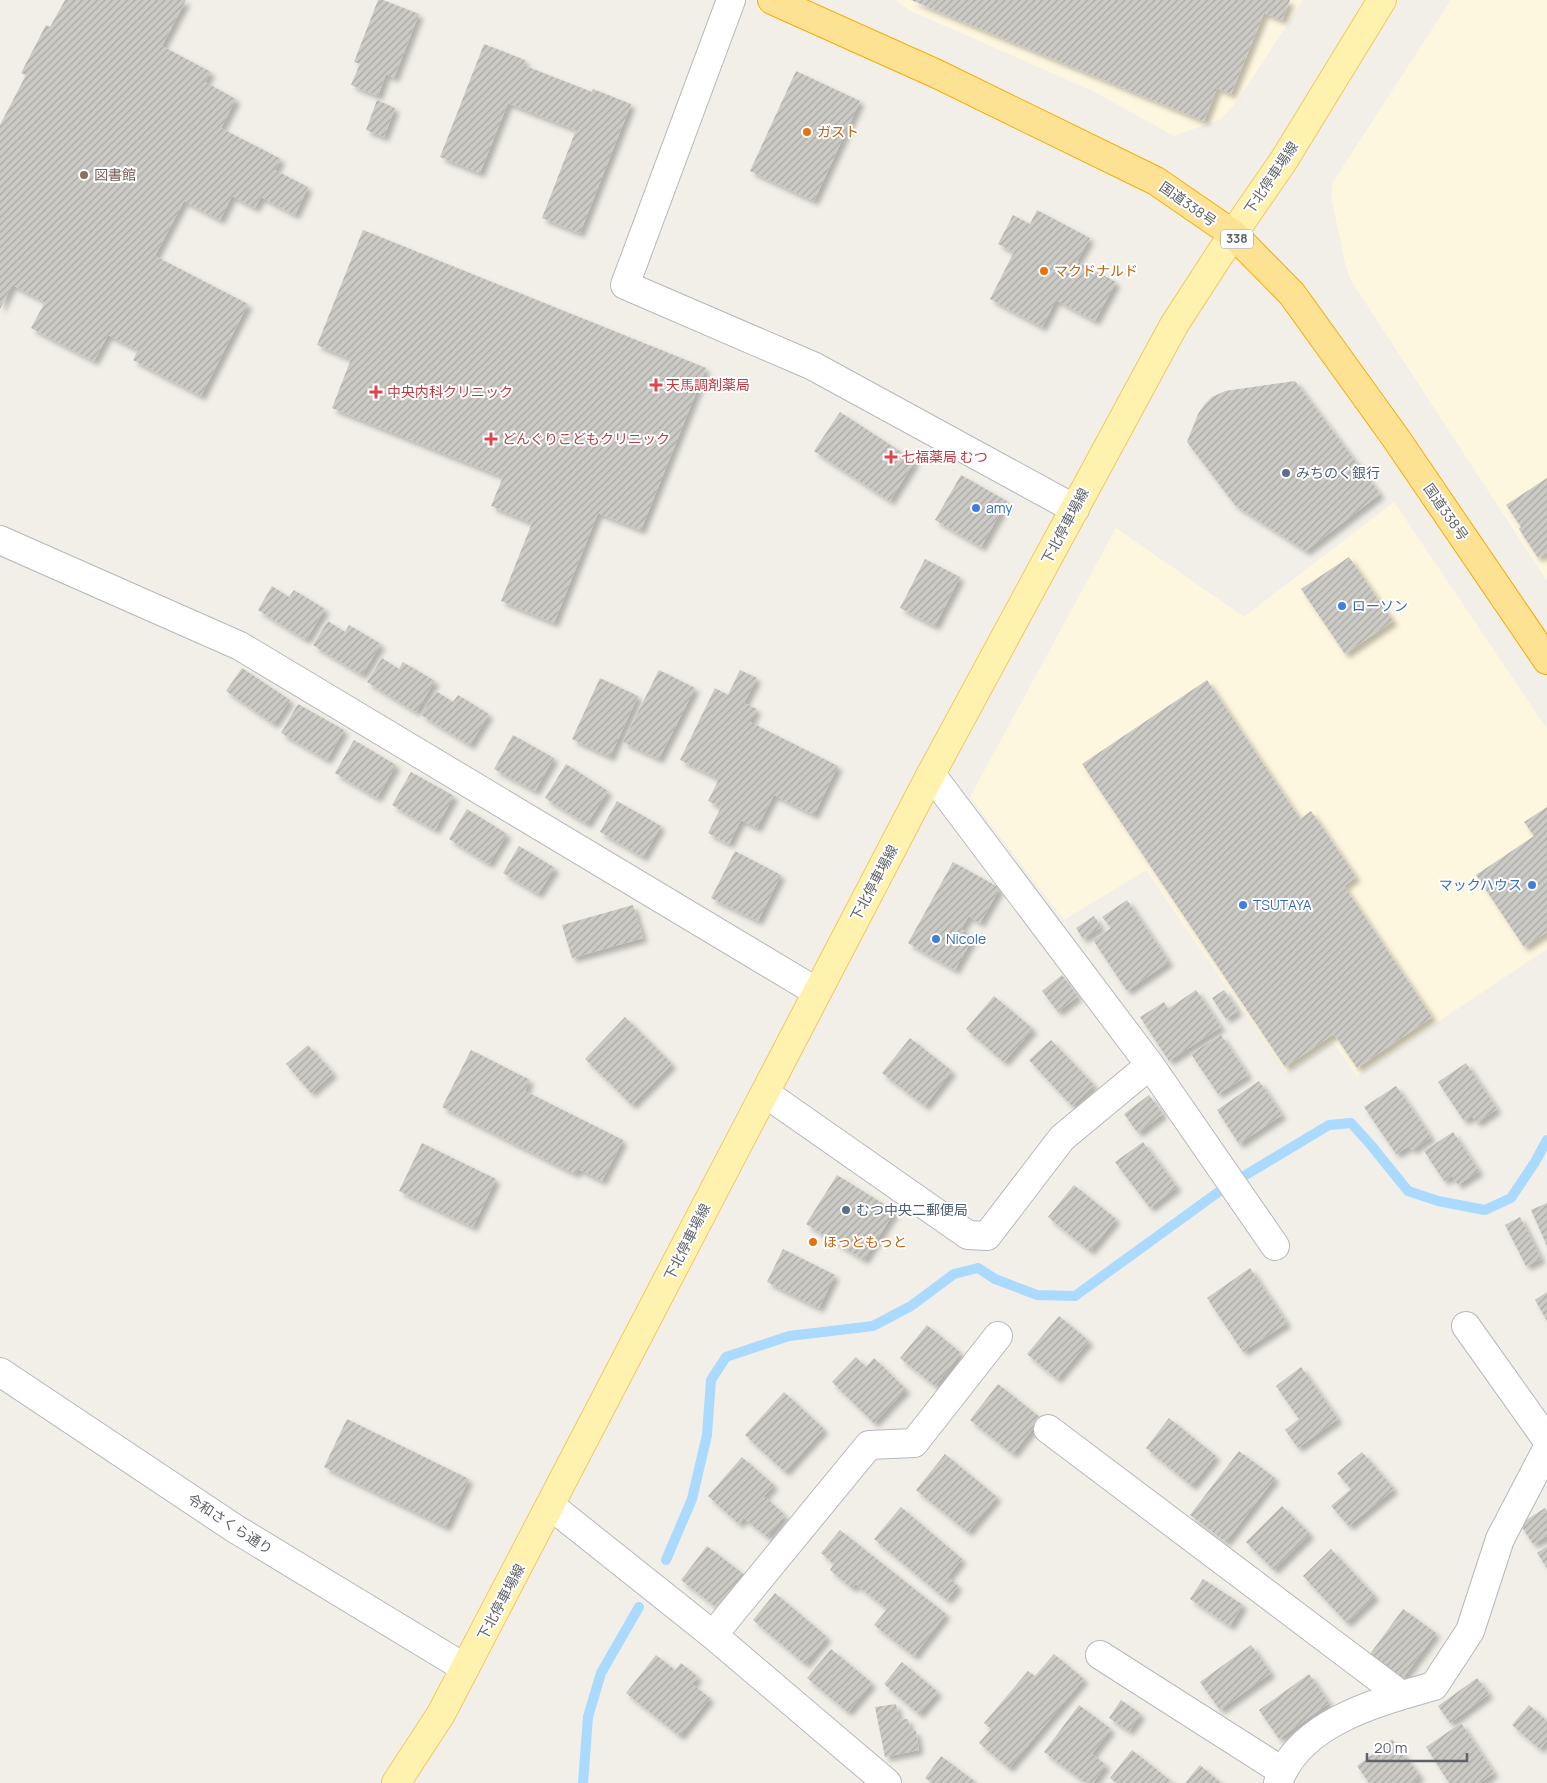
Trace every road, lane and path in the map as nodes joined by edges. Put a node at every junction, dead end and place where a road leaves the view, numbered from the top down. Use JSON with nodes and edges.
{"nodes":[{"id":1,"x":730,"y":0,"type":"edge"},
{"id":2,"x":772,"y":0,"type":"edge"},
{"id":3,"x":1382,"y":0,"type":"edge"},
{"id":4,"x":1233,"y":234,"type":"junction"},
{"id":5,"x":1074,"y":509,"type":"junction"},
{"id":6,"x":0,"y":540,"type":"edge"},
{"id":7,"x":1547,"y":660,"type":"edge"},
{"id":8,"x":931,"y":774,"type":"junction"},
{"id":9,"x":817,"y":992,"type":"junction"},
{"id":10,"x":1150,"y":1065,"type":"junction"},
{"id":11,"x":765,"y":1093,"type":"junction"},
{"id":12,"x":1275,"y":1246,"type":"dead end"},
{"id":13,"x":1466,"y":1326,"type":"dead end"},
{"id":14,"x":998,"y":1336,"type":"dead end"},
{"id":15,"x":0,"y":1372,"type":"edge"},
{"id":16,"x":1048,"y":1429,"type":"dead end"},
{"id":17,"x":1547,"y":1440,"type":"edge"},
{"id":18,"x":1547,"y":1449,"type":"edge"},
{"id":19,"x":551,"y":1506,"type":"junction"},
{"id":20,"x":713,"y":1635,"type":"junction"},
{"id":21,"x":1100,"y":1655,"type":"dead end"},
{"id":22,"x":465,"y":1668,"type":"junction"},
{"id":23,"x":1401,"y":1695,"type":"junction"},
{"id":24,"x":1280,"y":1777,"type":"edge"},
{"id":25,"x":396,"y":1783,"type":"edge"},
{"id":26,"x":887,"y":1783,"type":"edge"}],
"edges":[{"from":1,"to":5,"type":"street"},
{"from":2,"to":4,"type":"highway","name":"国道338号","number":"338"},
{"from":3,"to":4,"type":"main road","name":"下北停車場線"},
{"from":4,"to":5,"type":"main road","name":"下北停車場線"},
{"from":4,"to":7,"type":"highway","name":"国道338号","number":"338"},
{"from":5,"to":8,"type":"main road","name":"下北停車場線"},
{"from":6,"to":9,"type":"street"},
{"from":8,"to":9,"type":"main road","name":"下北停車場線"},
{"from":8,"to":10,"type":"street"},
{"from":9,"to":11,"type":"main road","name":"下北停車場線"},
{"from":10,"to":11,"type":"street"},
{"from":10,"to":12,"type":"street"},
{"from":11,"to":19,"type":"main road","name":"下北停車場線"},
{"from":13,"to":17,"type":"street"},
{"from":14,"to":20,"type":"street"},
{"from":15,"to":22,"type":"street","name":"令和さくら通り"},
{"from":16,"to":23,"type":"street"},
{"from":18,"to":23,"type":"street"},
{"from":19,"to":20,"type":"street"},
{"from":19,"to":22,"type":"main road","name":"下北停車場線"},
{"from":20,"to":26,"type":"street"},
{"from":21,"to":24,"type":"street"},
{"from":22,"to":25,"type":"main road","name":"下北停車場線"},
{"from":23,"to":24,"type":"street"}]}
